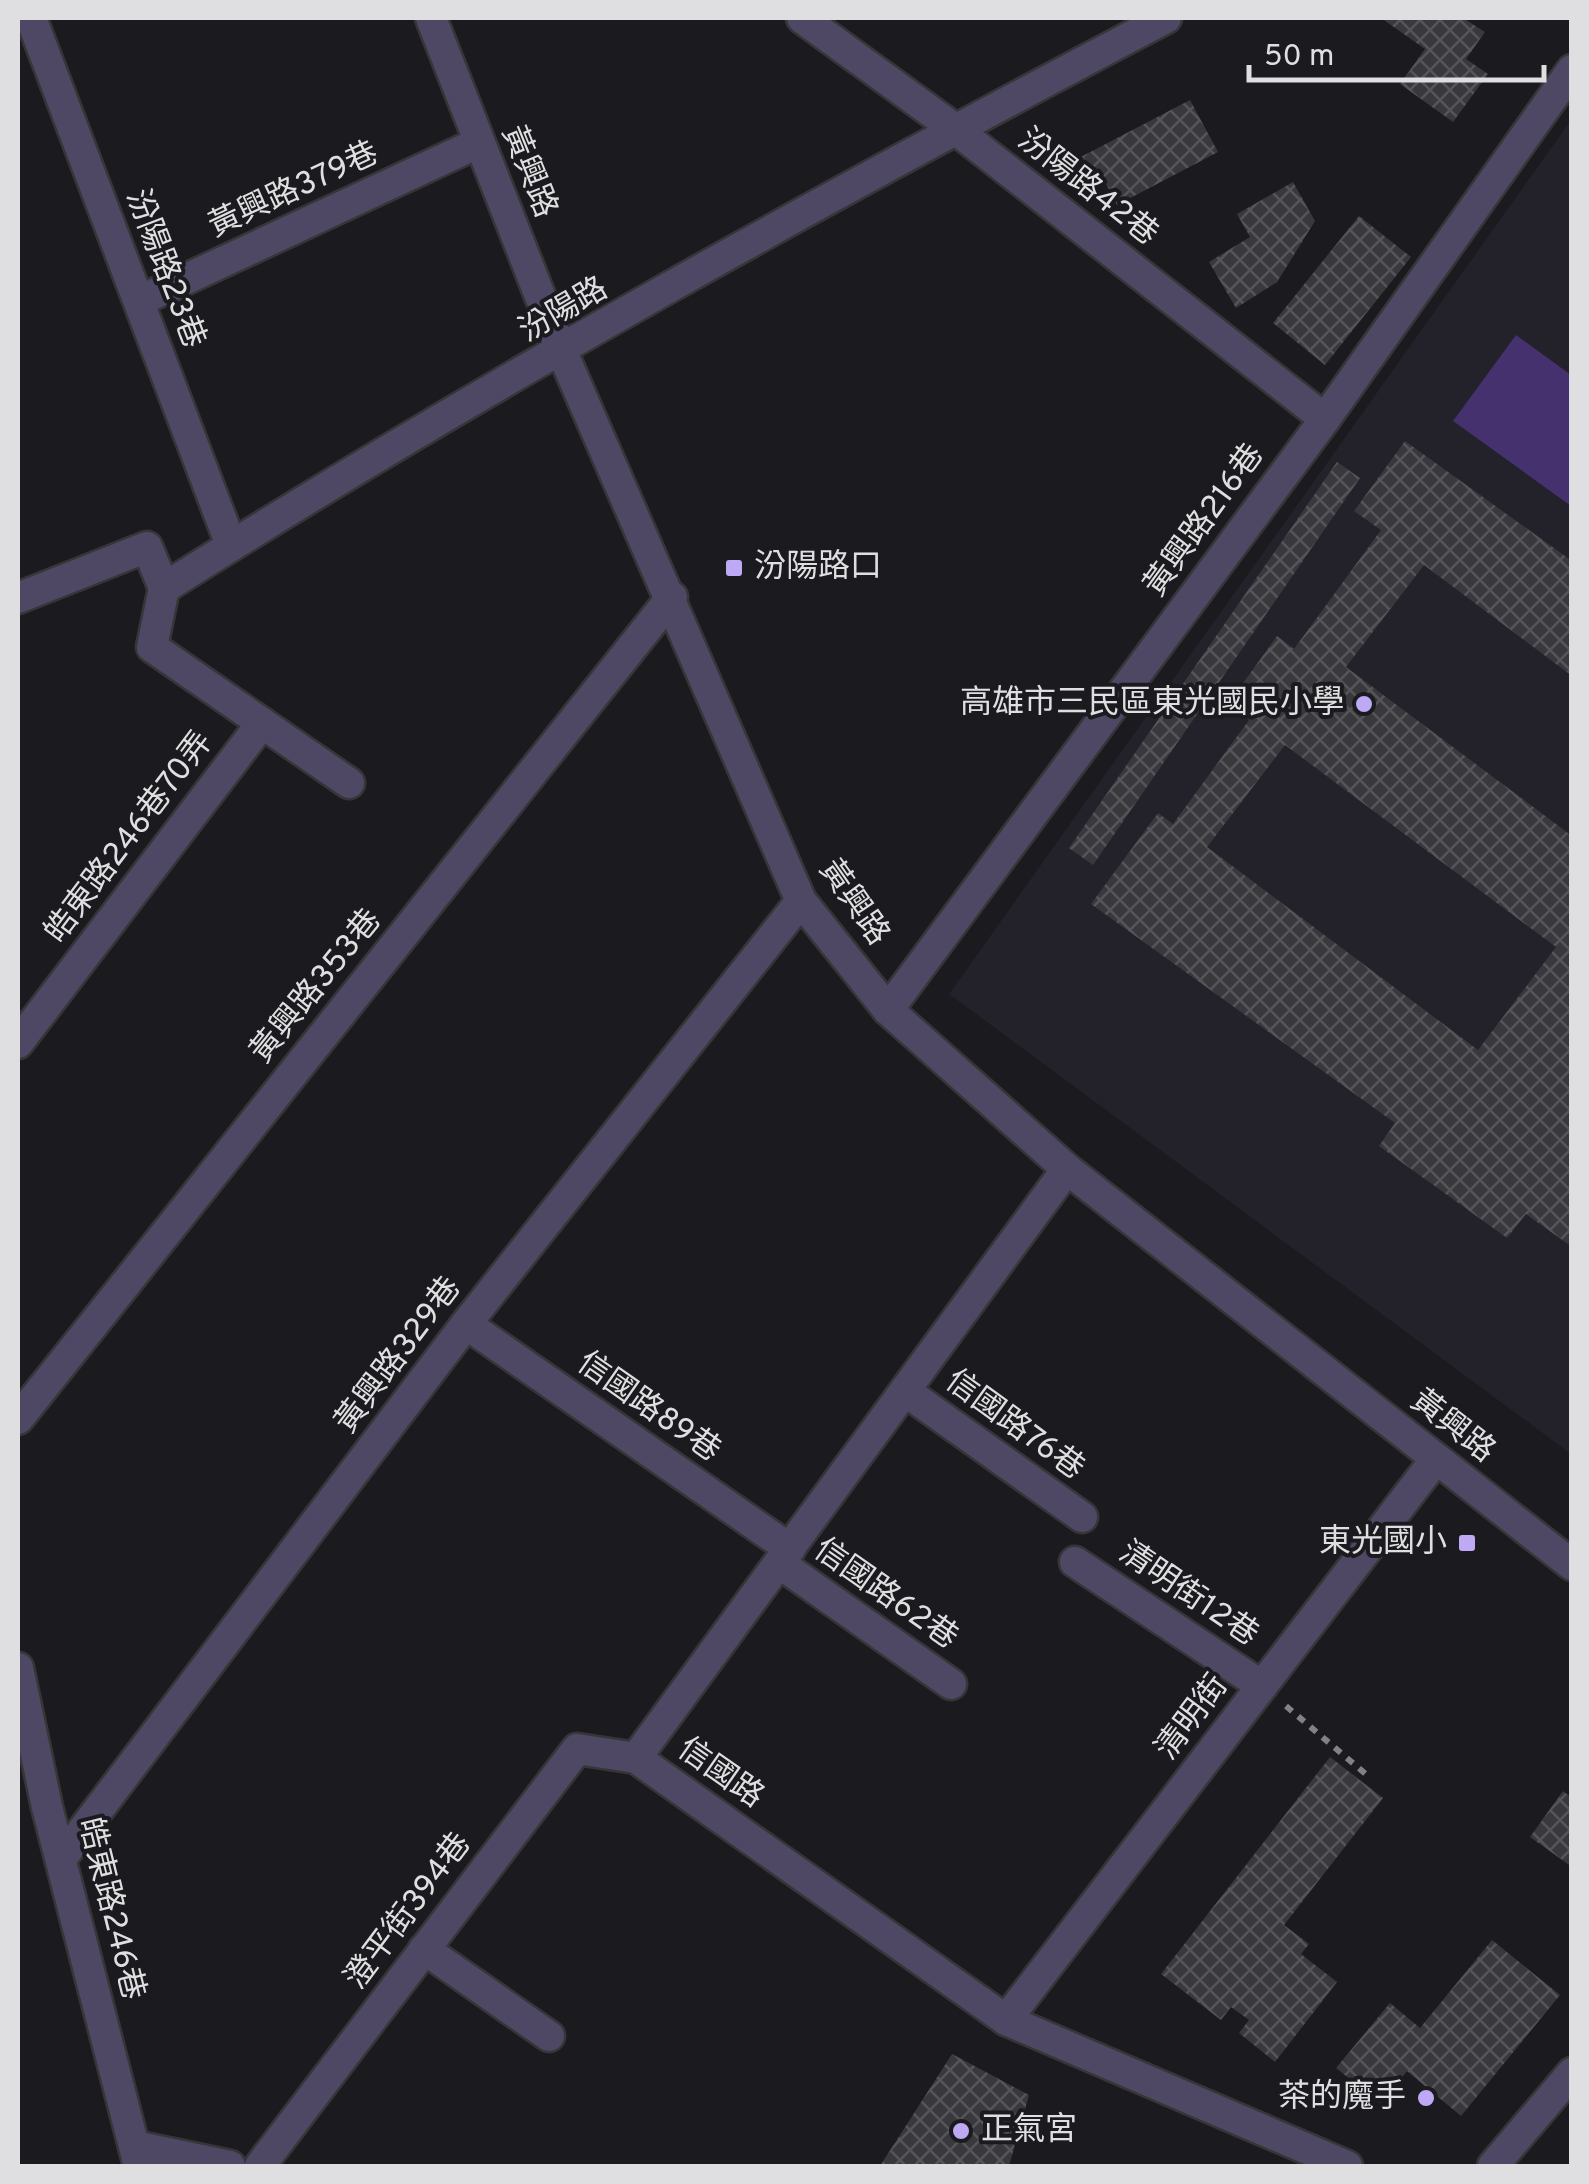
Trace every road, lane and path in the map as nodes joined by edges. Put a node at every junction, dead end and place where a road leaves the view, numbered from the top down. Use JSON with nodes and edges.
{"nodes":[{"id":1,"x":31,"y":18,"type":"edge"},
{"id":2,"x":431,"y":18,"type":"edge"},
{"id":3,"x":802,"y":18,"type":"edge"},
{"id":4,"x":1166,"y":18,"type":"edge"},
{"id":5,"x":1572,"y":70,"type":"edge"},
{"id":6,"x":955,"y":129,"type":"junction"},
{"id":7,"x":478,"y":143,"type":"junction"},
{"id":8,"x":139,"y":302,"type":"junction"},
{"id":9,"x":562,"y":352,"type":"junction"},
{"id":10,"x":1324,"y":418,"type":"junction"},
{"id":11,"x":231,"y":546,"type":"junction"},
{"id":12,"x":164,"y":588,"type":"junction"},
{"id":13,"x":672,"y":597,"type":"junction"},
{"id":14,"x":18,"y":598,"type":"edge"},
{"id":15,"x":262,"y":724,"type":"junction"},
{"id":16,"x":349,"y":783,"type":"dead end"},
{"id":17,"x":801,"y":902,"type":"junction"},
{"id":18,"x":888,"y":1010,"type":"junction"},
{"id":19,"x":18,"y":1044,"type":"edge"},
{"id":20,"x":1067,"y":1169,"type":"junction"},
{"id":21,"x":466,"y":1324,"type":"junction"},
{"id":22,"x":905,"y":1391,"type":"junction"},
{"id":23,"x":18,"y":1420,"type":"edge"},
{"id":24,"x":1436,"y":1459,"type":"junction"},
{"id":25,"x":1082,"y":1517,"type":"dead end"},
{"id":26,"x":785,"y":1556,"type":"junction"},
{"id":27,"x":1075,"y":1562,"type":"dead end"},
{"id":28,"x":1572,"y":1565,"type":"edge"},
{"id":29,"x":18,"y":1668,"type":"edge"},
{"id":30,"x":951,"y":1684,"type":"dead end"},
{"id":31,"x":1262,"y":1686,"type":"junction"},
{"id":32,"x":636,"y":1758,"type":"junction"},
{"id":33,"x":1368,"y":1776,"type":"dead end"},
{"id":34,"x":61,"y":1859,"type":"junction"},
{"id":35,"x":424,"y":1949,"type":"junction"},
{"id":36,"x":1006,"y":2020,"type":"junction"},
{"id":37,"x":549,"y":2036,"type":"dead end"},
{"id":38,"x":1570,"y":2077,"type":"edge"},
{"id":39,"x":137,"y":2156,"type":"edge"},
{"id":40,"x":230,"y":2166,"type":"edge"},
{"id":41,"x":260,"y":2166,"type":"edge"},
{"id":42,"x":1347,"y":2166,"type":"edge"},
{"id":43,"x":1493,"y":2166,"type":"edge"}],
"edges":[{"from":1,"to":8,"type":"street","name":"汾陽路23巷"},
{"from":2,"to":7,"type":"street","name":"黃興路"},
{"from":3,"to":6,"type":"street","name":"汾陽路42巷"},
{"from":4,"to":6,"type":"street","name":"汾陽路"},
{"from":5,"to":10,"type":"street","name":"黃興路216巷"},
{"from":6,"to":9,"type":"street","name":"汾陽路"},
{"from":6,"to":10,"type":"street","name":"汾陽路42巷"},
{"from":7,"to":8,"type":"street","name":"黃興路379巷"},
{"from":7,"to":9,"type":"street","name":"黃興路"},
{"from":8,"to":11,"type":"street","name":"汾陽路23巷"},
{"from":9,"to":11,"type":"street","name":"汾陽路"},
{"from":9,"to":13,"type":"street","name":"黃興路"},
{"from":10,"to":18,"type":"street","name":"黃興路216巷"},
{"from":11,"to":12,"type":"street","name":"汾陽路"},
{"from":12,"to":14,"type":"street"},
{"from":12,"to":15,"type":"street","name":"皓東路246巷70弄"},
{"from":13,"to":17,"type":"street","name":"黃興路"},
{"from":13,"to":23,"type":"street","name":"黃興路353巷"},
{"from":15,"to":16,"type":"street","name":"皓東路246巷70弄"},
{"from":15,"to":19,"type":"street","name":"皓東路246巷70弄"},
{"from":17,"to":18,"type":"street","name":"黃興路"},
{"from":17,"to":21,"type":"street","name":"黃興路329巷"},
{"from":18,"to":20,"type":"street","name":"黃興路"},
{"from":20,"to":22,"type":"street","name":"信國路"},
{"from":20,"to":24,"type":"street","name":"黃興路"},
{"from":21,"to":26,"type":"street","name":"信國路89巷"},
{"from":21,"to":34,"type":"street","name":"黃興路329巷"},
{"from":22,"to":25,"type":"street","name":"信國路76巷"},
{"from":22,"to":26,"type":"street","name":"信國路"},
{"from":24,"to":28,"type":"street","name":"黃興路"},
{"from":24,"to":31,"type":"street","name":"清明街"},
{"from":26,"to":30,"type":"street","name":"信國路62巷"},
{"from":26,"to":32,"type":"street","name":"信國路"},
{"from":27,"to":31,"type":"street","name":"清明街12巷"},
{"from":29,"to":34,"type":"street","name":"皓東路246巷"},
{"from":31,"to":33,"type":"path"},
{"from":31,"to":36,"type":"street","name":"清明街"},
{"from":32,"to":35,"type":"street","name":"澄平街394巷"},
{"from":32,"to":36,"type":"street","name":"信國路"},
{"from":34,"to":39,"type":"street","name":"皓東路246巷"},
{"from":35,"to":37,"type":"street"},
{"from":35,"to":41,"type":"street","name":"澄平街394巷"},
{"from":36,"to":42,"type":"street","name":"信國路"},
{"from":38,"to":43,"type":"street"},
{"from":39,"to":40,"type":"street"}]}
